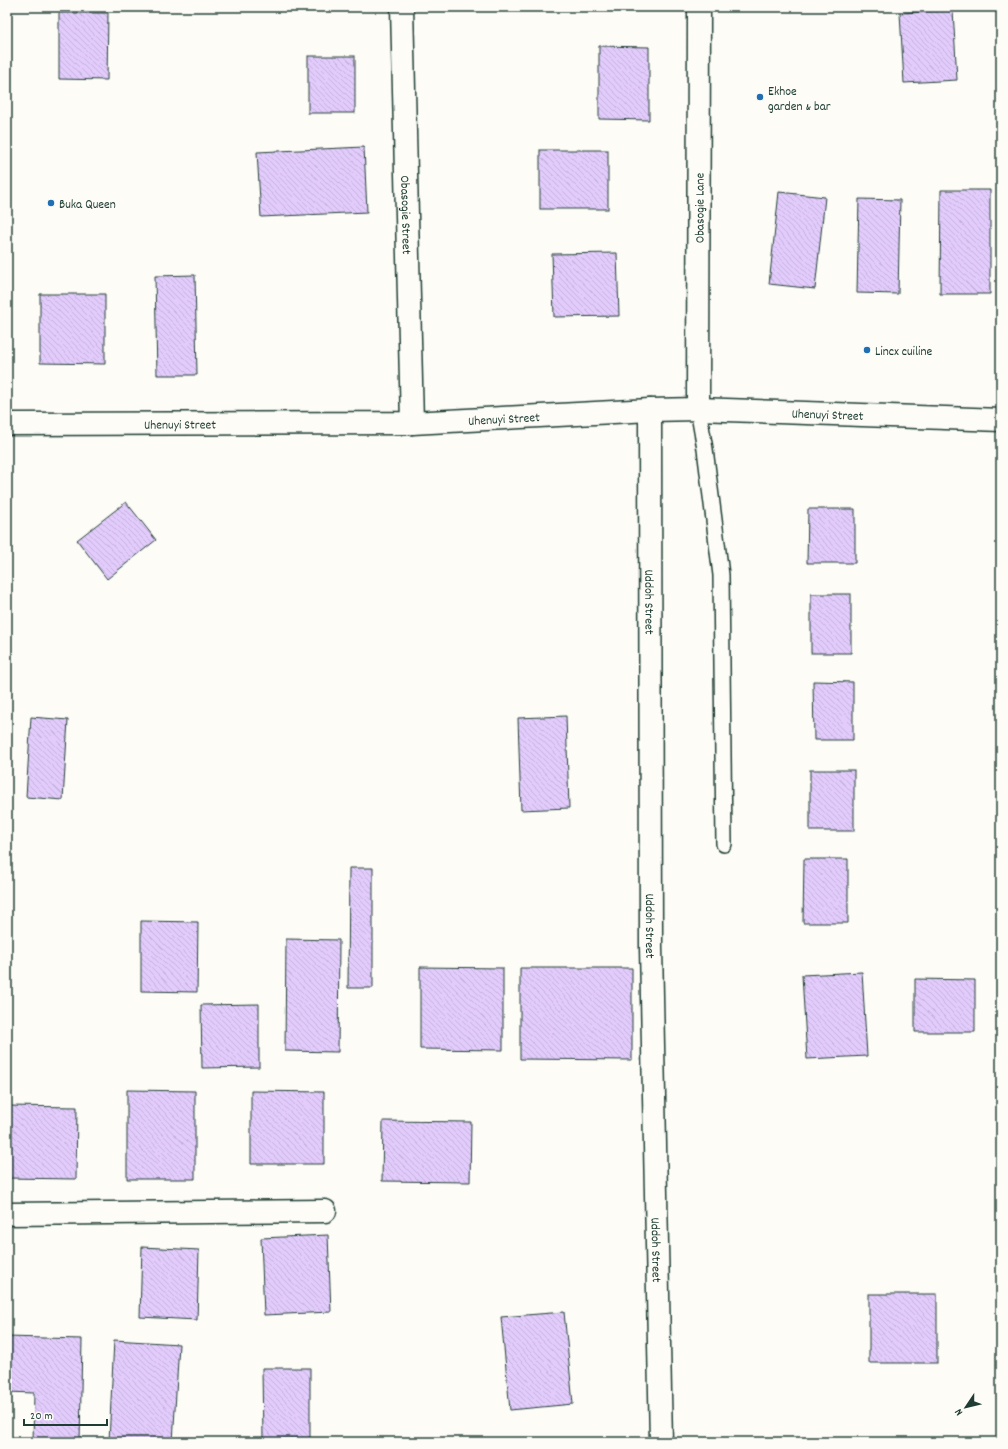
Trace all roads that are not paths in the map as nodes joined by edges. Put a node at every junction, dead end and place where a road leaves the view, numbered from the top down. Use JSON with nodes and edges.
{"nodes":[{"id":1,"x":402,"y":7,"type":"edge"},
{"id":2,"x":699,"y":7,"type":"edge"},
{"id":3,"x":650,"y":410,"type":"junction"},
{"id":4,"x":698,"y":410,"type":"junction"},
{"id":5,"x":1001,"y":420,"type":"edge"},
{"id":6,"x":7,"y":424,"type":"edge"},
{"id":7,"x":412,"y":424,"type":"junction"},
{"id":8,"x":724,"y":844,"type":"dead end"},
{"id":9,"x":325,"y":1211,"type":"dead end"},
{"id":10,"x":7,"y":1214,"type":"edge"},
{"id":11,"x":661,"y":1442,"type":"edge"}],
"edges":[{"from":1,"to":7,"type":"street","name":"Obasogie Street"},
{"from":2,"to":4,"type":"street","name":"Obasogie Lane"},
{"from":3,"to":4,"type":"street","name":"Uhenuyi Street"},
{"from":3,"to":7,"type":"street","name":"Uhenuyi Street"},
{"from":3,"to":11,"type":"street","name":"Uddoh Street"},
{"from":4,"to":5,"type":"street","name":"Uhenuyi Street"},
{"from":4,"to":8,"type":"lane"},
{"from":6,"to":7,"type":"street","name":"Uhenuyi Street"},
{"from":9,"to":10,"type":"street"}]}
